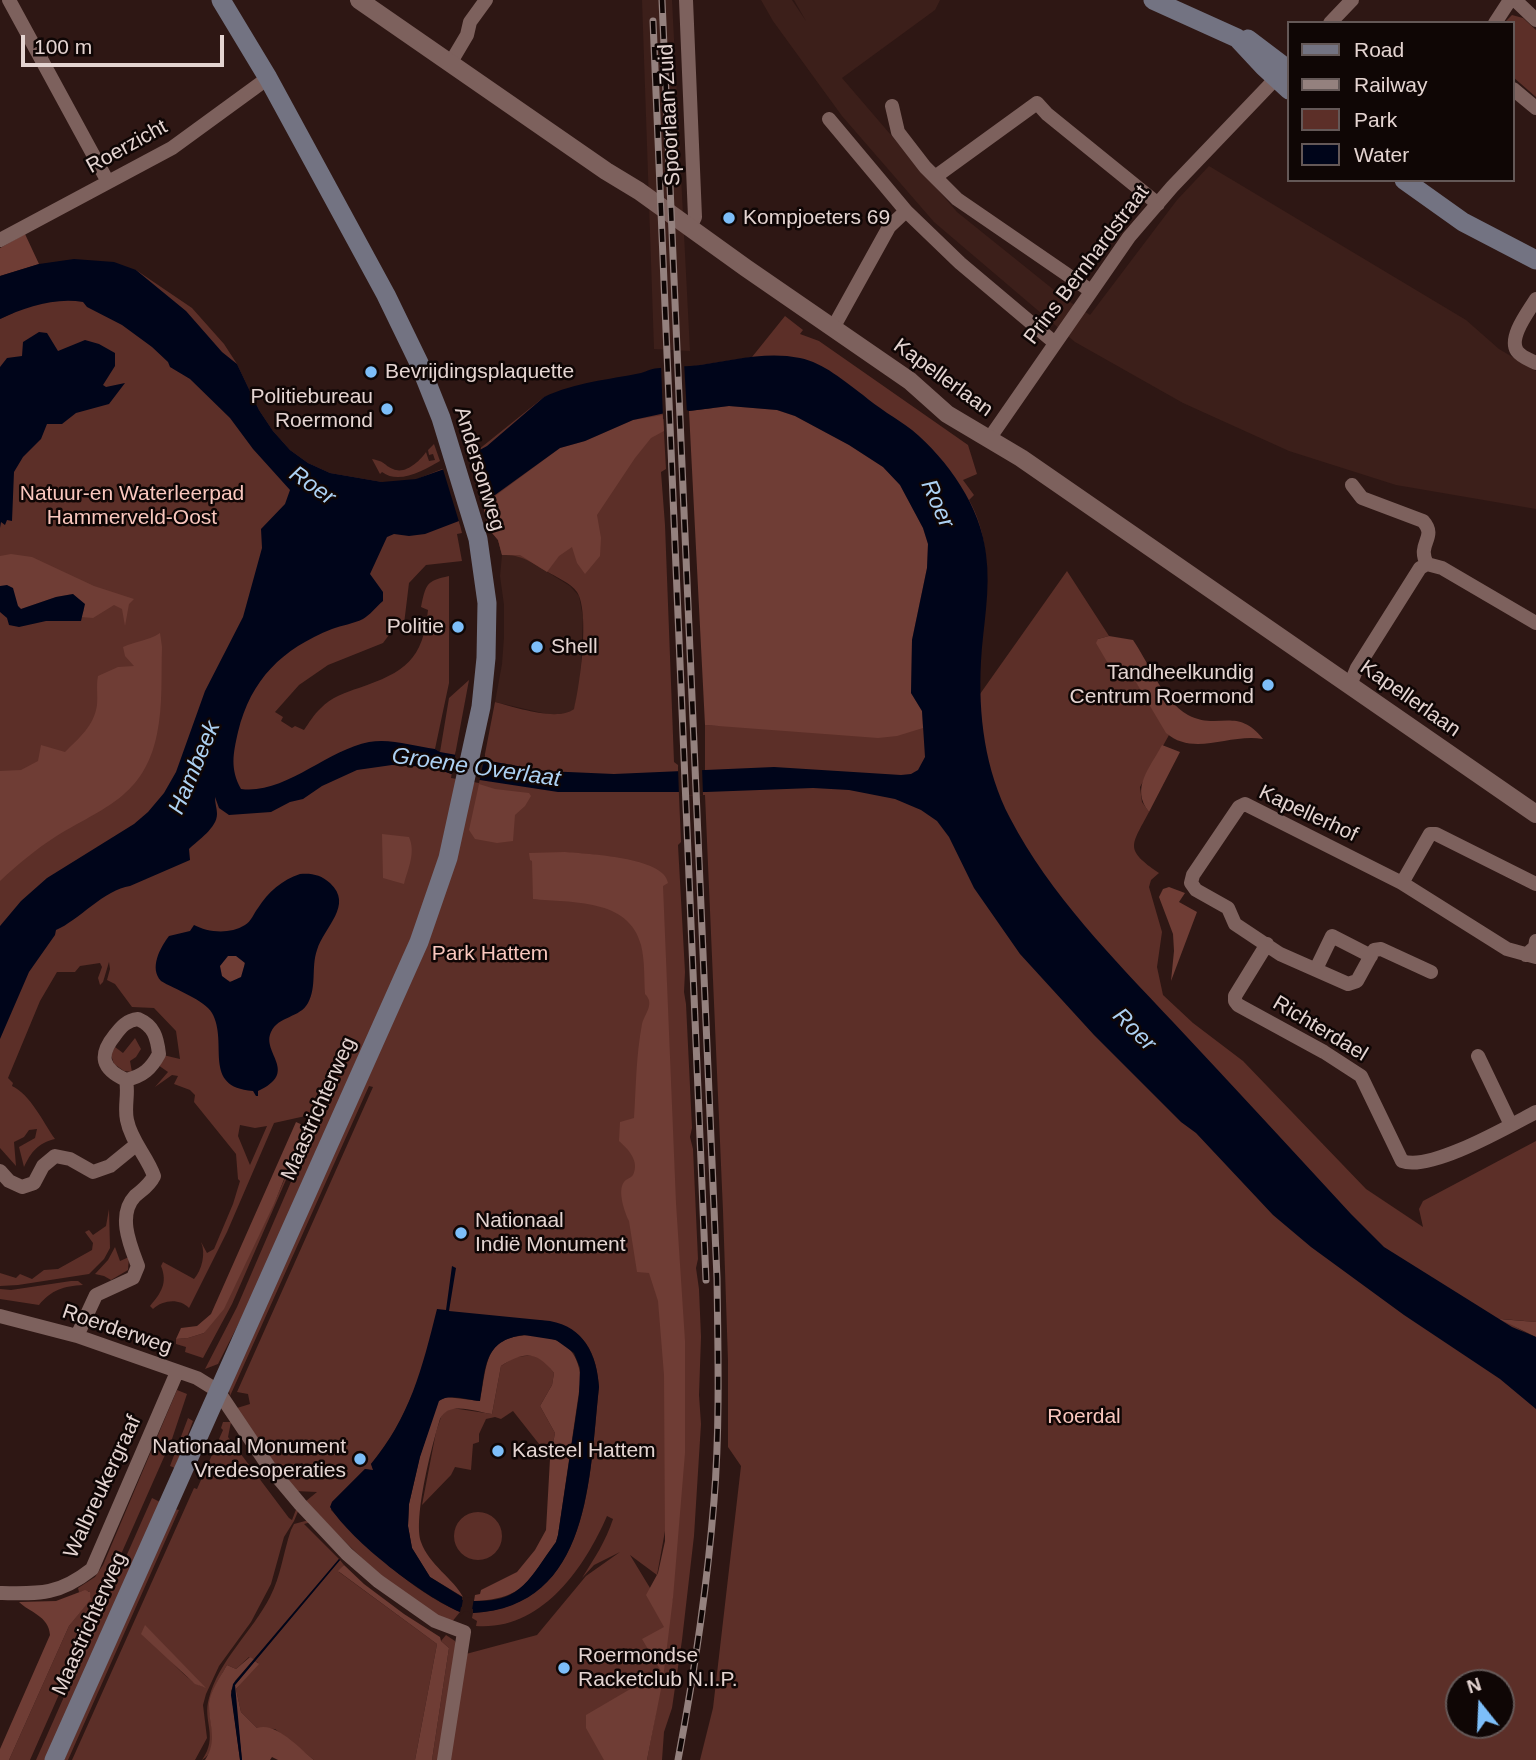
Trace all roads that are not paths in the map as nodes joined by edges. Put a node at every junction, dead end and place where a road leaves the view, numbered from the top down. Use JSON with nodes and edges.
{"nodes":[{"id":1,"x":9,"y":0,"type":"edge"},
{"id":2,"x":221,"y":0,"type":"edge"},
{"id":3,"x":228,"y":0,"type":"edge"},
{"id":4,"x":359,"y":0,"type":"edge"},
{"id":5,"x":485,"y":0,"type":"edge"},
{"id":6,"x":686,"y":0,"type":"edge"},
{"id":7,"x":1153,"y":0,"type":"edge"},
{"id":8,"x":1352,"y":0,"type":"edge"},
{"id":9,"x":1513,"y":0,"type":"edge"},
{"id":10,"x":1536,"y":20,"type":"edge"},
{"id":11,"x":1332,"y":21,"type":"edge"},
{"id":12,"x":1497,"y":21,"type":"edge"},
{"id":13,"x":239,"y":28,"type":"junction"},
{"id":14,"x":451,"y":62,"type":"junction"},
{"id":15,"x":1286,"y":74,"type":"edge"},
{"id":16,"x":268,"y":78,"type":"junction"},
{"id":17,"x":1515,"y":91,"type":"edge"},
{"id":18,"x":892,"y":106,"type":"dead end"},
{"id":19,"x":1536,"y":108,"type":"edge"},
{"id":20,"x":829,"y":119,"type":"dead end"},
{"id":21,"x":935,"y":177,"type":"junction"},
{"id":22,"x":108,"y":182,"type":"junction"},
{"id":23,"x":1407,"y":182,"type":"edge"},
{"id":24,"x":1158,"y":204,"type":"junction"},
{"id":25,"x":906,"y":211,"type":"junction"},
{"id":26,"x":690,"y":227,"type":"junction"},
{"id":27,"x":0,"y":240,"type":"edge"},
{"id":28,"x":1536,"y":260,"type":"edge"},
{"id":29,"x":1091,"y":290,"type":"junction"},
{"id":30,"x":1536,"y":299,"type":"edge"},
{"id":31,"x":833,"y":328,"type":"junction"},
{"id":32,"x":1055,"y":343,"type":"junction"},
{"id":33,"x":1536,"y":363,"type":"edge"},
{"id":34,"x":989,"y":439,"type":"junction"},
{"id":35,"x":1352,"y":485,"type":"dead end"},
{"id":36,"x":1427,"y":564,"type":"junction"},
{"id":37,"x":1536,"y":623,"type":"edge"},
{"id":38,"x":1350,"y":685,"type":"junction"},
{"id":39,"x":1536,"y":814,"type":"edge"},
{"id":40,"x":454,"y":834,"type":"joint"},
{"id":41,"x":1402,"y":883,"type":"junction"},
{"id":42,"x":1536,"y":884,"type":"edge"},
{"id":43,"x":1536,"y":941,"type":"edge"},
{"id":44,"x":1267,"y":944,"type":"junction"},
{"id":45,"x":1371,"y":956,"type":"junction"},
{"id":46,"x":1531,"y":956,"type":"edge"},
{"id":47,"x":1315,"y":969,"type":"junction"},
{"id":48,"x":1431,"y":972,"type":"dead end"},
{"id":49,"x":1478,"y":1056,"type":"dead end"},
{"id":50,"x":126,"y":1080,"type":"junction"},
{"id":51,"x":1536,"y":1112,"type":"edge"},
{"id":52,"x":1511,"y":1125,"type":"junction"},
{"id":53,"x":136,"y":1144,"type":"junction"},
{"id":54,"x":0,"y":1171,"type":"edge"},
{"id":55,"x":0,"y":1316,"type":"edge"},
{"id":56,"x":77,"y":1336,"type":"junction"},
{"id":57,"x":177,"y":1372,"type":"junction"},
{"id":58,"x":218,"y":1391,"type":"junction"},
{"id":59,"x":0,"y":1592,"type":"edge"},
{"id":60,"x":54,"y":1760,"type":"edge"},
{"id":61,"x":444,"y":1760,"type":"edge"}],
"edges":[{"from":1,"to":22,"type":"street"},
{"from":2,"to":13,"type":"main road","name":"Andersonweg"},
{"from":3,"to":13,"type":"main road","name":"Andersonweg"},
{"from":4,"to":14,"type":"street","name":"Kapellerlaan"},
{"from":5,"to":14,"type":"street"},
{"from":6,"to":26,"type":"street","name":"Spoorlaan Zuid"},
{"from":7,"to":15,"type":"main road"},
{"from":8,"to":11,"type":"street"},
{"from":9,"to":10,"type":"street"},
{"from":9,"to":12,"type":"street"},
{"from":13,"to":16,"type":"main road","name":"Andersonweg"},
{"from":14,"to":26,"type":"street","name":"Kapellerlaan"},
{"from":15,"to":24,"type":"street","name":"Prins Bernhardstraat"},
{"from":16,"to":22,"type":"street","name":"Roerzicht"},
{"from":16,"to":40,"type":"main road","name":"Andersonweg"},
{"from":17,"to":19,"type":"street"},
{"from":18,"to":21,"type":"street"},
{"from":20,"to":25,"type":"street"},
{"from":21,"to":24,"type":"street"},
{"from":21,"to":29,"type":"street"},
{"from":22,"to":27,"type":"street","name":"Roerzicht"},
{"from":23,"to":28,"type":"main road"},
{"from":24,"to":29,"type":"street","name":"Prins Bernhardstraat"},
{"from":25,"to":31,"type":"street"},
{"from":25,"to":32,"type":"street"},
{"from":26,"to":31,"type":"street","name":"Kapellerlaan"},
{"from":29,"to":32,"type":"street","name":"Prins Bernhardstraat"},
{"from":30,"to":33,"type":"street"},
{"from":31,"to":34,"type":"street","name":"Kapellerlaan"},
{"from":32,"to":34,"type":"street","name":"Prins Bernhardstraat"},
{"from":34,"to":38,"type":"street","name":"Kapellerlaan"},
{"from":35,"to":36,"type":"street"},
{"from":36,"to":37,"type":"street"},
{"from":36,"to":38,"type":"street"},
{"from":38,"to":39,"type":"street","name":"Kapellerlaan"},
{"from":40,"to":58,"type":"main road","name":"Maastrichterweg"},
{"from":41,"to":42,"type":"street"},
{"from":41,"to":44,"type":"street","name":"Kapellerhof"},
{"from":41,"to":46,"type":"street","name":"Kapellerhof"},
{"from":43,"to":46,"type":"street"},
{"from":44,"to":47,"type":"street"},
{"from":44,"to":52,"type":"street","name":"Richterdael"},
{"from":45,"to":47,"type":"street"},
{"from":45,"to":47,"type":"street"},
{"from":45,"to":48,"type":"street"},
{"from":49,"to":52,"type":"street"},
{"from":50,"to":50,"type":"street"},
{"from":50,"to":53,"type":"street"},
{"from":51,"to":52,"type":"street"},
{"from":53,"to":54,"type":"street"},
{"from":53,"to":56,"type":"street"},
{"from":55,"to":56,"type":"street","name":"Roerderweg"},
{"from":56,"to":57,"type":"street","name":"Roerderweg"},
{"from":57,"to":58,"type":"street","name":"Roerderweg"},
{"from":57,"to":59,"type":"street","name":"Walbreukergraaf"},
{"from":58,"to":60,"type":"main road","name":"Maastrichterweg"},
{"from":58,"to":61,"type":"street"}]}
